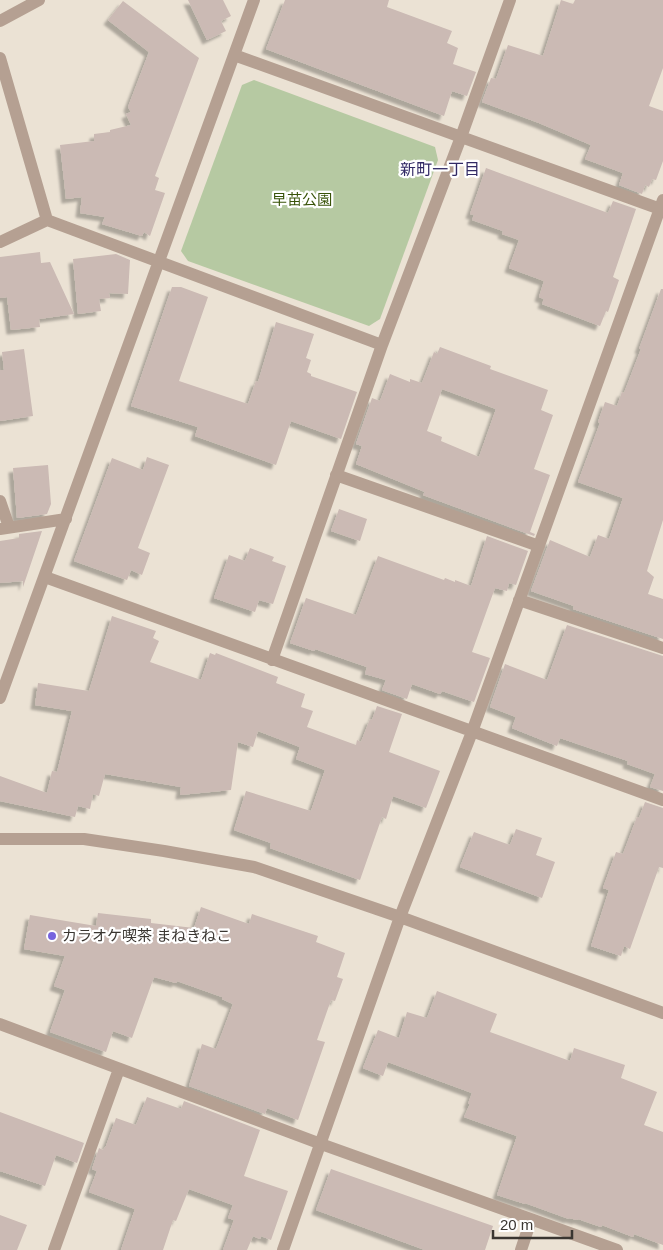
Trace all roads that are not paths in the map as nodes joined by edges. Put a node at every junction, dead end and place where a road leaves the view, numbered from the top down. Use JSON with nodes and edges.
{"nodes":[{"id":1,"x":39,"y":0,"type":"edge"},
{"id":2,"x":254,"y":0,"type":"edge"},
{"id":3,"x":510,"y":0,"type":"edge"},
{"id":4,"x":0,"y":21,"type":"edge"},
{"id":5,"x":234,"y":55,"type":"junction"},
{"id":6,"x":0,"y":58,"type":"edge"},
{"id":7,"x":462,"y":137,"type":"junction"},
{"id":8,"x":662,"y":206,"type":"edge"},
{"id":9,"x":47,"y":220,"type":"junction"},
{"id":10,"x":0,"y":242,"type":"edge"},
{"id":11,"x":158,"y":261,"type":"junction"},
{"id":12,"x":382,"y":345,"type":"junction"},
{"id":13,"x":336,"y":475,"type":"junction"},
{"id":14,"x":0,"y":501,"type":"edge"},
{"id":15,"x":66,"y":519,"type":"junction"},
{"id":16,"x":5,"y":528,"type":"edge"},
{"id":17,"x":539,"y":546,"type":"junction"},
{"id":18,"x":45,"y":578,"type":"junction"},
{"id":19,"x":520,"y":600,"type":"junction"},
{"id":20,"x":663,"y":648,"type":"edge"},
{"id":21,"x":272,"y":660,"type":"junction"},
{"id":22,"x":3,"y":681,"type":"edge"},
{"id":23,"x":0,"y":698,"type":"edge"},
{"id":24,"x":472,"y":732,"type":"junction"},
{"id":25,"x":663,"y":800,"type":"edge"},
{"id":26,"x":0,"y":840,"type":"edge"},
{"id":27,"x":400,"y":917,"type":"junction"},
{"id":28,"x":663,"y":1013,"type":"edge"},
{"id":29,"x":0,"y":1024,"type":"edge"},
{"id":30,"x":119,"y":1069,"type":"junction"},
{"id":31,"x":321,"y":1144,"type":"junction"},
{"id":32,"x":532,"y":1220,"type":"junction"},
{"id":33,"x":54,"y":1250,"type":"edge"},
{"id":34,"x":283,"y":1250,"type":"edge"},
{"id":35,"x":521,"y":1250,"type":"edge"},
{"id":36,"x":616,"y":1250,"type":"edge"}],
"edges":[{"from":1,"to":4,"type":"street"},
{"from":2,"to":5,"type":"street"},
{"from":3,"to":7,"type":"street"},
{"from":5,"to":7,"type":"street"},
{"from":5,"to":11,"type":"street"},
{"from":6,"to":9,"type":"street"},
{"from":7,"to":8,"type":"street"},
{"from":7,"to":12,"type":"street"},
{"from":8,"to":17,"type":"street"},
{"from":9,"to":10,"type":"street"},
{"from":9,"to":11,"type":"street"},
{"from":11,"to":12,"type":"street"},
{"from":11,"to":15,"type":"street"},
{"from":12,"to":13,"type":"street"},
{"from":13,"to":17,"type":"street"},
{"from":13,"to":21,"type":"street"},
{"from":14,"to":16,"type":"street"},
{"from":15,"to":16,"type":"street"},
{"from":15,"to":18,"type":"street"},
{"from":17,"to":19,"type":"street"},
{"from":18,"to":21,"type":"street"},
{"from":18,"to":22,"type":"street"},
{"from":19,"to":20,"type":"street"},
{"from":19,"to":24,"type":"street"},
{"from":21,"to":24,"type":"street"},
{"from":22,"to":23,"type":"street"},
{"from":24,"to":25,"type":"street"},
{"from":24,"to":27,"type":"street"},
{"from":26,"to":27,"type":"street"},
{"from":27,"to":28,"type":"street"},
{"from":27,"to":31,"type":"street"},
{"from":29,"to":30,"type":"street"},
{"from":30,"to":31,"type":"street"},
{"from":30,"to":33,"type":"street"},
{"from":31,"to":32,"type":"street"},
{"from":31,"to":34,"type":"street"},
{"from":32,"to":35,"type":"street"},
{"from":32,"to":36,"type":"street"}]}
